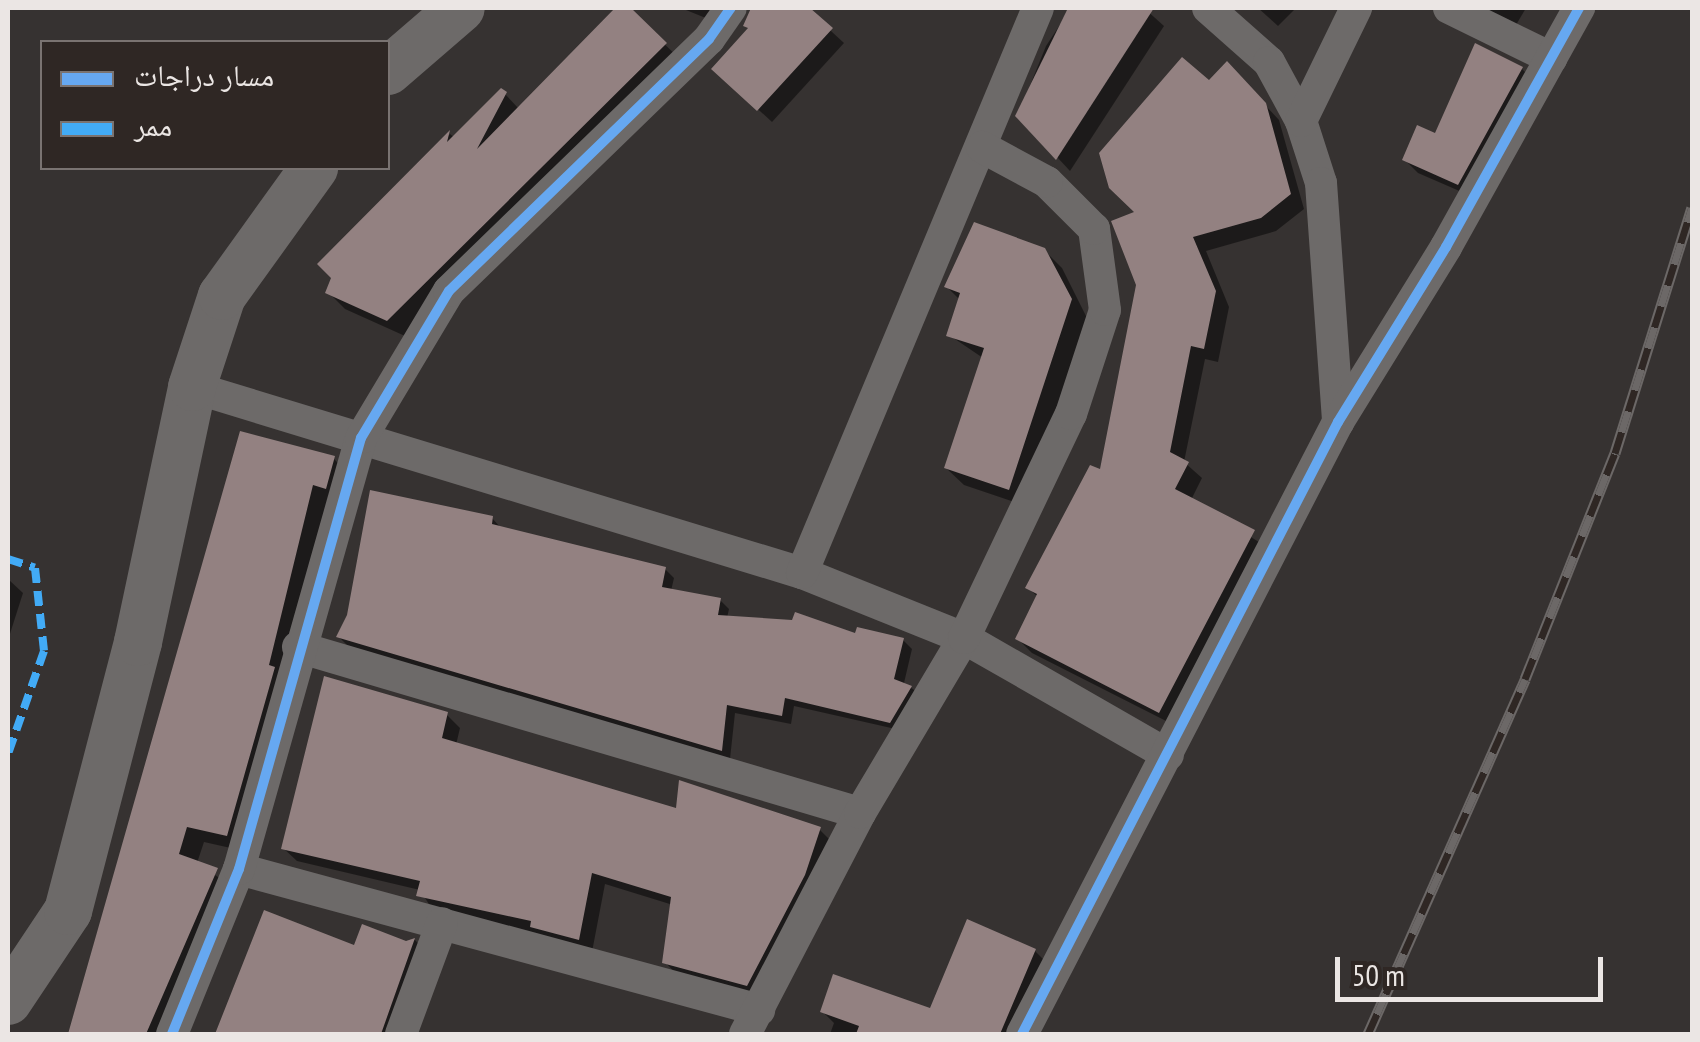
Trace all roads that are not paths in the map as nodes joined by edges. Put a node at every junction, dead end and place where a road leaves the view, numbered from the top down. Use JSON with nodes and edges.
{"nodes":[{"id":1,"x":461,"y":8,"type":"edge"},
{"id":2,"x":731,"y":8,"type":"edge"},
{"id":3,"x":1038,"y":8,"type":"edge"},
{"id":4,"x":1208,"y":8,"type":"edge"},
{"id":5,"x":1356,"y":8,"type":"edge"},
{"id":6,"x":1449,"y":8,"type":"edge"},
{"id":7,"x":1579,"y":8,"type":"edge"},
{"id":8,"x":1551,"y":58,"type":"junction"},
{"id":9,"x":390,"y":68,"type":"edge"},
{"id":10,"x":1301,"y":121,"type":"junction"},
{"id":11,"x":982,"y":147,"type":"junction"},
{"id":12,"x":313,"y":170,"type":"edge"},
{"id":13,"x":192,"y":387,"type":"junction"},
{"id":14,"x":1338,"y":422,"type":"junction"},
{"id":15,"x":361,"y":438,"type":"junction"},
{"id":16,"x":802,"y":573,"type":"junction"},
{"id":17,"x":964,"y":638,"type":"junction"},
{"id":18,"x":298,"y":647,"type":"junction"},
{"id":19,"x":1168,"y":755,"type":"junction"},
{"id":20,"x":860,"y":813,"type":"junction"},
{"id":21,"x":240,"y":869,"type":"junction"},
{"id":22,"x":442,"y":924,"type":"junction"},
{"id":23,"x":8,"y":1001,"type":"edge"},
{"id":24,"x":752,"y":1022,"type":"edge"},
{"id":25,"x":172,"y":1034,"type":"edge"},
{"id":26,"x":401,"y":1034,"type":"edge"},
{"id":27,"x":1022,"y":1034,"type":"edge"}],
"edges":[{"from":1,"to":9,"type":"street"},
{"from":2,"to":15,"type":"street"},
{"from":3,"to":11,"type":"street"},
{"from":4,"to":10,"type":"street"},
{"from":5,"to":10,"type":"street"},
{"from":6,"to":8,"type":"street"},
{"from":7,"to":8,"type":"street"},
{"from":8,"to":14,"type":"street"},
{"from":10,"to":14,"type":"street"},
{"from":11,"to":16,"type":"street"},
{"from":11,"to":17,"type":"street"},
{"from":12,"to":13,"type":"street"},
{"from":13,"to":15,"type":"street"},
{"from":13,"to":23,"type":"street"},
{"from":14,"to":19,"type":"street"},
{"from":15,"to":16,"type":"street"},
{"from":15,"to":18,"type":"street"},
{"from":16,"to":17,"type":"street"},
{"from":17,"to":19,"type":"street"},
{"from":17,"to":20,"type":"street"},
{"from":18,"to":20,"type":"street"},
{"from":18,"to":21,"type":"street"},
{"from":19,"to":27,"type":"street"},
{"from":20,"to":24,"type":"street"},
{"from":21,"to":22,"type":"street"},
{"from":21,"to":25,"type":"street"},
{"from":22,"to":24,"type":"street"},
{"from":22,"to":26,"type":"street"}]}
